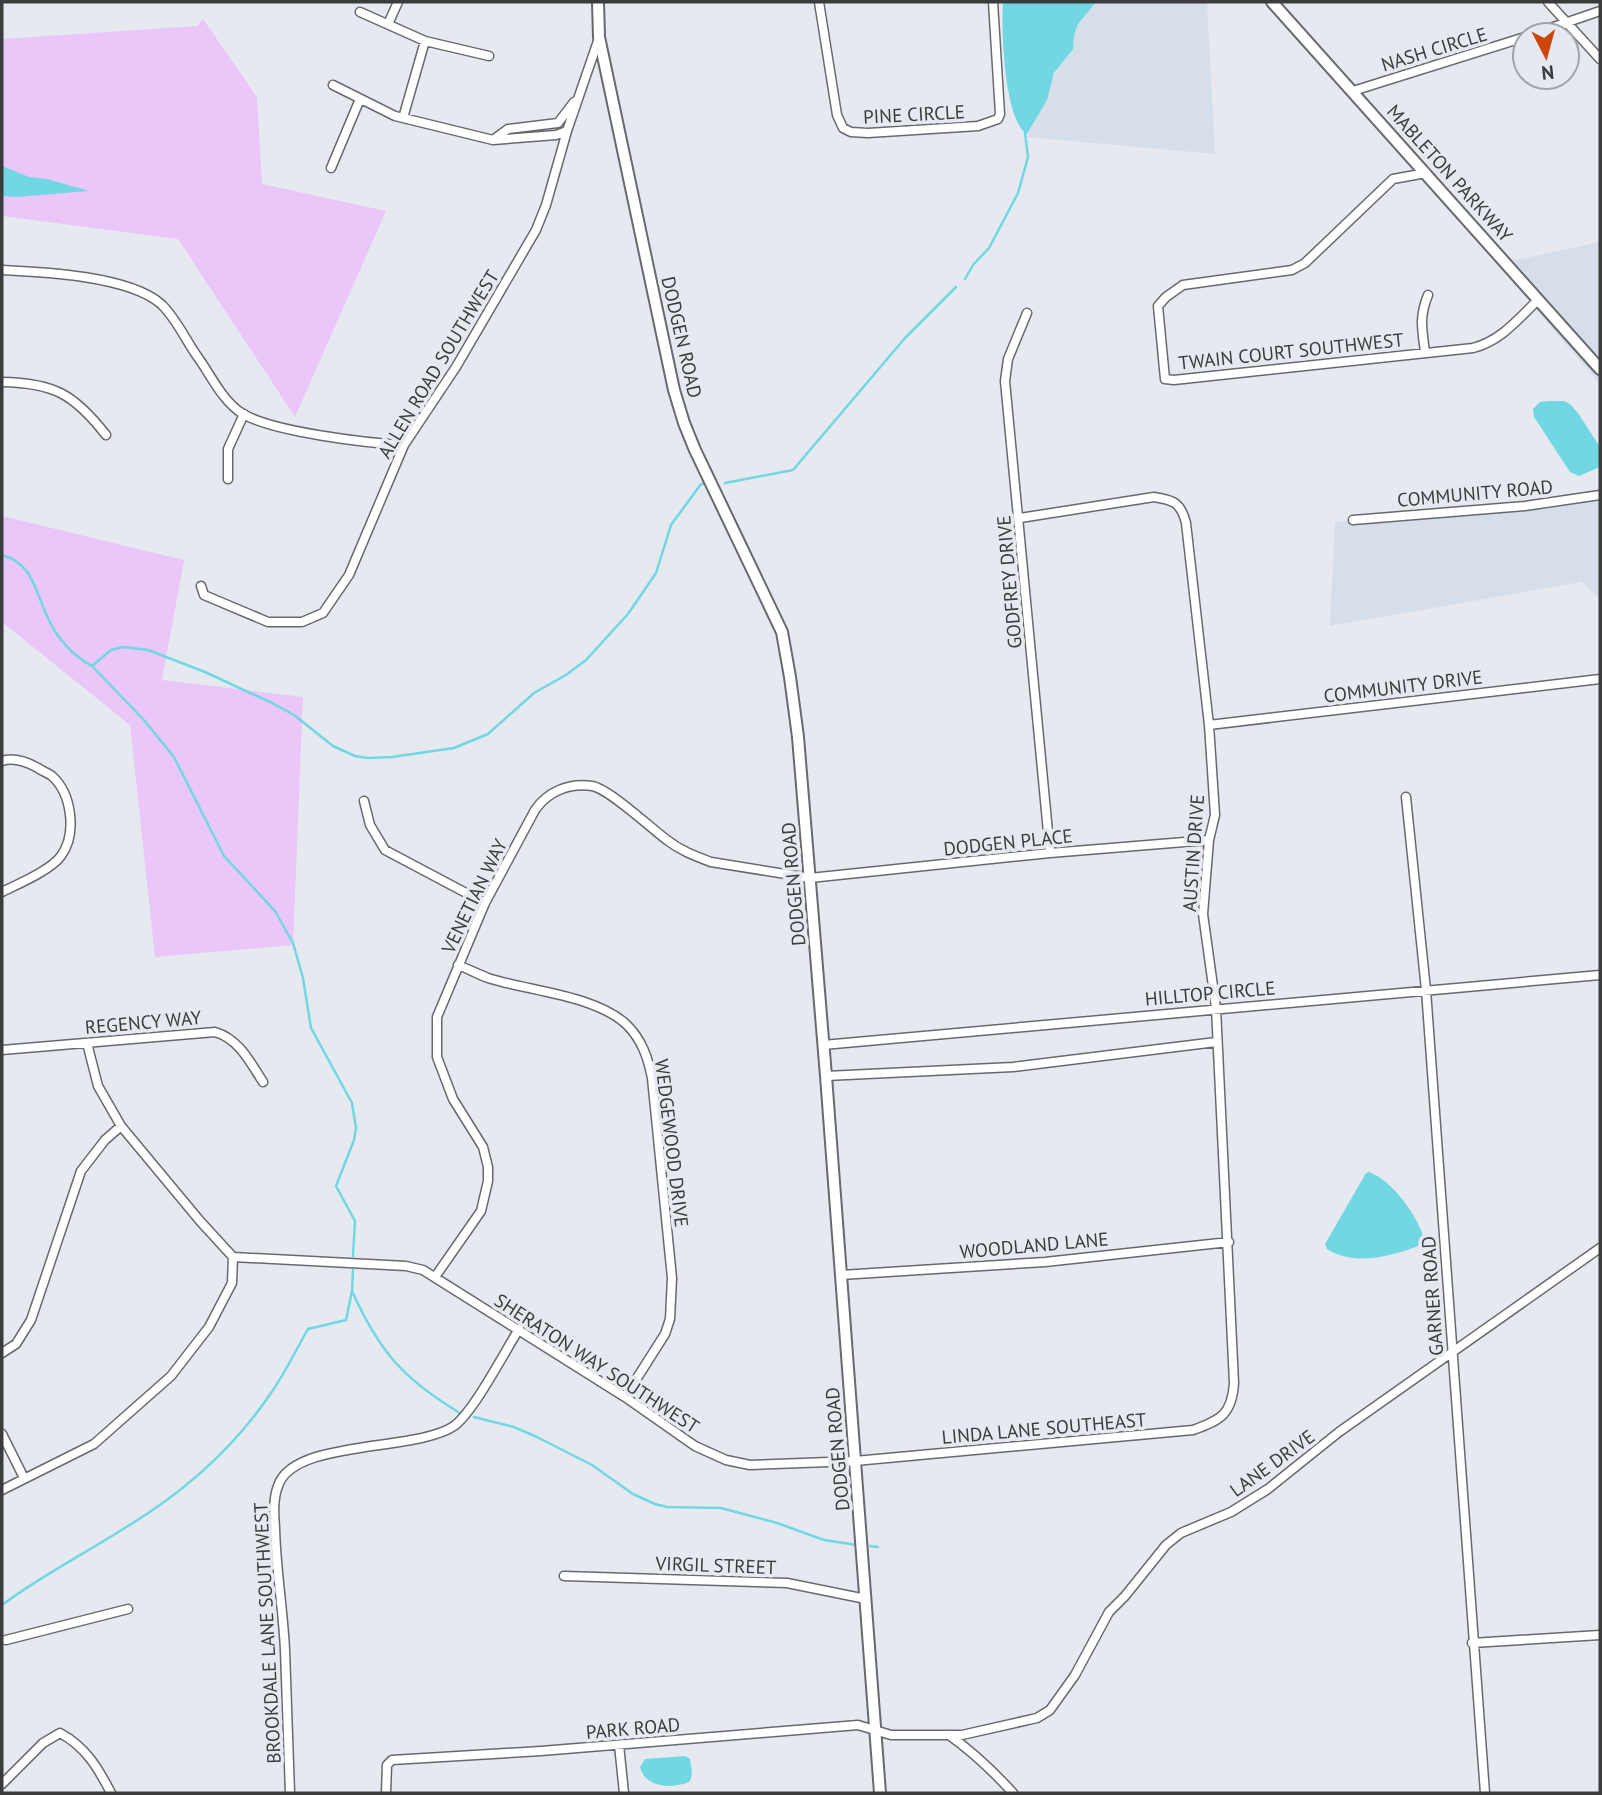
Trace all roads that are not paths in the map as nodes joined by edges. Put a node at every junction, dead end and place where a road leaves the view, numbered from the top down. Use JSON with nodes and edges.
{"nodes":[{"id":1,"x":398,"y":2,"type":"edge"},
{"id":2,"x":598,"y":2,"type":"edge"},
{"id":3,"x":819,"y":2,"type":"edge"},
{"id":4,"x":993,"y":2,"type":"edge"},
{"id":5,"x":1272,"y":2,"type":"edge"},
{"id":6,"x":1548,"y":2,"type":"edge"},
{"id":7,"x":1600,"y":11,"type":"edge"},
{"id":8,"x":360,"y":12,"type":"dead end"},
{"id":9,"x":1566,"y":21,"type":"edge"},
{"id":10,"x":1573,"y":21,"type":"edge"},
{"id":11,"x":388,"y":24,"type":"junction"},
{"id":12,"x":599,"y":37,"type":"junction"},
{"id":13,"x":1581,"y":38,"type":"edge"},
{"id":14,"x":425,"y":41,"type":"junction"},
{"id":15,"x":1511,"y":41,"type":"edge"},
{"id":16,"x":489,"y":56,"type":"dead end"},
{"id":17,"x":1600,"y":60,"type":"edge"},
{"id":18,"x":333,"y":85,"type":"dead end"},
{"id":19,"x":1353,"y":91,"type":"junction"},
{"id":20,"x":580,"y":94,"type":"junction"},
{"id":21,"x":360,"y":99,"type":"junction"},
{"id":22,"x":403,"y":118,"type":"junction"},
{"id":23,"x":558,"y":123,"type":"junction"},
{"id":24,"x":528,"y":127,"type":"junction"},
{"id":25,"x":567,"y":131,"type":"junction"},
{"id":26,"x":528,"y":137,"type":"junction"},
{"id":27,"x":493,"y":140,"type":"junction"},
{"id":28,"x":331,"y":168,"type":"dead end"},
{"id":29,"x":1426,"y":173,"type":"junction"},
{"id":30,"x":2,"y":270,"type":"edge"},
{"id":31,"x":1429,"y":295,"type":"dead end"},
{"id":32,"x":1538,"y":300,"type":"junction"},
{"id":33,"x":1027,"y":313,"type":"dead end"},
{"id":34,"x":1425,"y":352,"type":"junction"},
{"id":35,"x":1600,"y":369,"type":"edge"},
{"id":36,"x":2,"y":382,"type":"edge"},
{"id":37,"x":243,"y":414,"type":"junction"},
{"id":38,"x":106,"y":435,"type":"dead end"},
{"id":39,"x":404,"y":445,"type":"junction"},
{"id":40,"x":228,"y":479,"type":"dead end"},
{"id":41,"x":1600,"y":495,"type":"edge"},
{"id":42,"x":1020,"y":518,"type":"junction"},
{"id":43,"x":1353,"y":520,"type":"dead end"},
{"id":44,"x":201,"y":586,"type":"dead end"},
{"id":45,"x":1600,"y":679,"type":"edge"},
{"id":46,"x":1209,"y":725,"type":"junction"},
{"id":47,"x":2,"y":761,"type":"edge"},
{"id":48,"x":1406,"y":797,"type":"dead end"},
{"id":49,"x":364,"y":801,"type":"dead end"},
{"id":50,"x":1209,"y":840,"type":"junction"},
{"id":51,"x":1050,"y":853,"type":"junction"},
{"id":52,"x":810,"y":878,"type":"junction"},
{"id":53,"x":2,"y":892,"type":"edge"},
{"id":54,"x":485,"y":903,"type":"junction"},
{"id":55,"x":458,"y":965,"type":"junction"},
{"id":56,"x":1600,"y":975,"type":"edge"},
{"id":57,"x":1426,"y":990,"type":"junction"},
{"id":58,"x":1216,"y":1008,"type":"junction"},
{"id":59,"x":87,"y":1042,"type":"junction"},
{"id":60,"x":1216,"y":1042,"type":"junction"},
{"id":61,"x":823,"y":1045,"type":"junction"},
{"id":62,"x":2,"y":1050,"type":"edge"},
{"id":63,"x":826,"y":1076,"type":"junction"},
{"id":64,"x":263,"y":1082,"type":"dead end"},
{"id":65,"x":121,"y":1126,"type":"junction"},
{"id":66,"x":1229,"y":1242,"type":"junction"},
{"id":67,"x":1600,"y":1248,"type":"edge"},
{"id":68,"x":233,"y":1257,"type":"junction"},
{"id":69,"x":841,"y":1275,"type":"junction"},
{"id":70,"x":435,"y":1276,"type":"junction"},
{"id":71,"x":519,"y":1329,"type":"junction"},
{"id":72,"x":1451,"y":1352,"type":"junction"},
{"id":73,"x":2,"y":1353,"type":"edge"},
{"id":74,"x":625,"y":1397,"type":"junction"},
{"id":75,"x":1228,"y":1409,"type":"joint"},
{"id":76,"x":2,"y":1434,"type":"edge"},
{"id":77,"x":855,"y":1461,"type":"junction"},
{"id":78,"x":24,"y":1478,"type":"junction"},
{"id":79,"x":2,"y":1490,"type":"edge"},
{"id":80,"x":564,"y":1576,"type":"dead end"},
{"id":81,"x":866,"y":1599,"type":"junction"},
{"id":82,"x":128,"y":1609,"type":"dead end"},
{"id":83,"x":1600,"y":1635,"type":"edge"},
{"id":84,"x":3,"y":1641,"type":"edge"},
{"id":85,"x":1472,"y":1643,"type":"junction"},
{"id":86,"x":876,"y":1730,"type":"junction"},
{"id":87,"x":948,"y":1735,"type":"junction"},
{"id":88,"x":619,"y":1745,"type":"junction"},
{"id":89,"x":2,"y":1784,"type":"edge"},
{"id":90,"x":111,"y":1793,"type":"edge"},
{"id":91,"x":290,"y":1793,"type":"edge"},
{"id":92,"x":386,"y":1793,"type":"edge"},
{"id":93,"x":624,"y":1793,"type":"edge"},
{"id":94,"x":880,"y":1793,"type":"edge"},
{"id":95,"x":1013,"y":1793,"type":"edge"},
{"id":96,"x":1485,"y":1793,"type":"edge"}],
"edges":[{"from":1,"to":11,"type":"street"},
{"from":2,"to":12,"type":"street","name":"DODGEN ROAD"},
{"from":3,"to":4,"type":"street","name":"PINE CIRCLE"},
{"from":5,"to":19,"type":"street","name":"MABLETON PARKWAY"},
{"from":6,"to":9,"type":"street"},
{"from":7,"to":10,"type":"street"},
{"from":8,"to":11,"type":"street"},
{"from":11,"to":14,"type":"street"},
{"from":12,"to":20,"type":"street","name":"ALLEN ROAD SOUTHWEST"},
{"from":12,"to":52,"type":"street","name":"DODGEN ROAD"},
{"from":13,"to":17,"type":"street"},
{"from":14,"to":16,"type":"street"},
{"from":14,"to":22,"type":"street"},
{"from":15,"to":19,"type":"street","name":"NASH CIRCLE"},
{"from":18,"to":21,"type":"street"},
{"from":19,"to":29,"type":"street","name":"MABLETON PARKWAY"},
{"from":20,"to":23,"type":"street"},
{"from":20,"to":25,"type":"street","name":"ALLEN ROAD SOUTHWEST"},
{"from":21,"to":22,"type":"street"},
{"from":21,"to":28,"type":"street"},
{"from":22,"to":27,"type":"street"},
{"from":23,"to":24,"type":"street"},
{"from":23,"to":25,"type":"street"},
{"from":24,"to":26,"type":"street"},
{"from":24,"to":27,"type":"street"},
{"from":25,"to":26,"type":"street"},
{"from":25,"to":39,"type":"street","name":"ALLEN ROAD SOUTHWEST"},
{"from":26,"to":27,"type":"street"},
{"from":29,"to":32,"type":"street","name":"MABLETON PARKWAY"},
{"from":29,"to":34,"type":"street","name":"TWAIN COURT SOUTHWEST"},
{"from":30,"to":37,"type":"street"},
{"from":31,"to":34,"type":"street"},
{"from":32,"to":34,"type":"street","name":"TWAIN COURT SOUTHWEST"},
{"from":32,"to":35,"type":"street","name":"MABLETON PARKWAY"},
{"from":33,"to":42,"type":"street","name":"GODFREY DRIVE"},
{"from":36,"to":38,"type":"street"},
{"from":37,"to":39,"type":"street"},
{"from":37,"to":40,"type":"street"},
{"from":39,"to":44,"type":"street","name":"ALLEN ROAD SOUTHWEST"},
{"from":41,"to":43,"type":"street","name":"COMMUNITY ROAD"},
{"from":42,"to":46,"type":"street","name":"AUSTIN DRIVE"},
{"from":42,"to":51,"type":"street","name":"GODFREY DRIVE"},
{"from":45,"to":46,"type":"street","name":"COMMUNITY DRIVE"},
{"from":46,"to":50,"type":"street","name":"AUSTIN DRIVE"},
{"from":47,"to":53,"type":"street"},
{"from":48,"to":57,"type":"street","name":"GARNER ROAD"},
{"from":49,"to":54,"type":"street"},
{"from":50,"to":51,"type":"street","name":"DODGEN PLACE"},
{"from":50,"to":58,"type":"street","name":"AUSTIN DRIVE"},
{"from":51,"to":52,"type":"street","name":"DODGEN PLACE"},
{"from":52,"to":54,"type":"street","name":"VENETIAN WAY"},
{"from":52,"to":61,"type":"street","name":"DODGEN ROAD"},
{"from":54,"to":55,"type":"street","name":"VENETIAN WAY"},
{"from":55,"to":70,"type":"street","name":"VENETIAN WAY"},
{"from":55,"to":74,"type":"street","name":"WEDGEWOOD DRIVE"},
{"from":56,"to":57,"type":"street","name":"HILLTOP CIRCLE"},
{"from":57,"to":58,"type":"street","name":"HILLTOP CIRCLE"},
{"from":57,"to":72,"type":"street","name":"GARNER ROAD"},
{"from":58,"to":60,"type":"street","name":"AUSTIN DRIVE"},
{"from":58,"to":61,"type":"street","name":"HILLTOP CIRCLE"},
{"from":59,"to":62,"type":"street","name":"REGENCY WAY"},
{"from":59,"to":64,"type":"street","name":"REGENCY WAY"},
{"from":59,"to":65,"type":"street"},
{"from":60,"to":63,"type":"street"},
{"from":60,"to":66,"type":"street","name":"AUSTIN DRIVE"},
{"from":61,"to":63,"type":"street","name":"DODGEN ROAD"},
{"from":63,"to":69,"type":"street","name":"DODGEN ROAD"},
{"from":65,"to":68,"type":"street"},
{"from":65,"to":73,"type":"street"},
{"from":66,"to":69,"type":"street","name":"WOODLAND LANE"},
{"from":66,"to":75,"type":"street","name":"AUSTIN DRIVE"},
{"from":67,"to":72,"type":"street","name":"LANE DRIVE"},
{"from":68,"to":70,"type":"street","name":"SHERATON WAY SOUTHWEST"},
{"from":68,"to":78,"type":"street"},
{"from":69,"to":77,"type":"street","name":"DODGEN ROAD"},
{"from":70,"to":71,"type":"street","name":"SHERATON WAY SOUTHWEST"},
{"from":71,"to":74,"type":"street","name":"SHERATON WAY SOUTHWEST"},
{"from":71,"to":91,"type":"street","name":"BROOKDALE LANE SOUTHWEST"},
{"from":72,"to":85,"type":"street","name":"GARNER ROAD"},
{"from":72,"to":87,"type":"street","name":"LANE DRIVE"},
{"from":74,"to":77,"type":"street","name":"SHERATON WAY SOUTHWEST"},
{"from":75,"to":77,"type":"street","name":"LINDA LANE SOUTHEAST"},
{"from":76,"to":78,"type":"street"},
{"from":77,"to":81,"type":"street","name":"DODGEN ROAD"},
{"from":78,"to":79,"type":"street"},
{"from":80,"to":81,"type":"street","name":"VIRGIL STREET"},
{"from":81,"to":86,"type":"street","name":"DODGEN ROAD"},
{"from":82,"to":84,"type":"street"},
{"from":83,"to":85,"type":"street"},
{"from":85,"to":96,"type":"street","name":"GARNER ROAD"},
{"from":86,"to":87,"type":"street","name":"LANE DRIVE"},
{"from":86,"to":88,"type":"street","name":"PARK ROAD"},
{"from":86,"to":94,"type":"street","name":"DODGEN ROAD"},
{"from":87,"to":95,"type":"street"},
{"from":88,"to":92,"type":"street","name":"PARK ROAD"},
{"from":88,"to":93,"type":"street"},
{"from":89,"to":90,"type":"street"}]}
